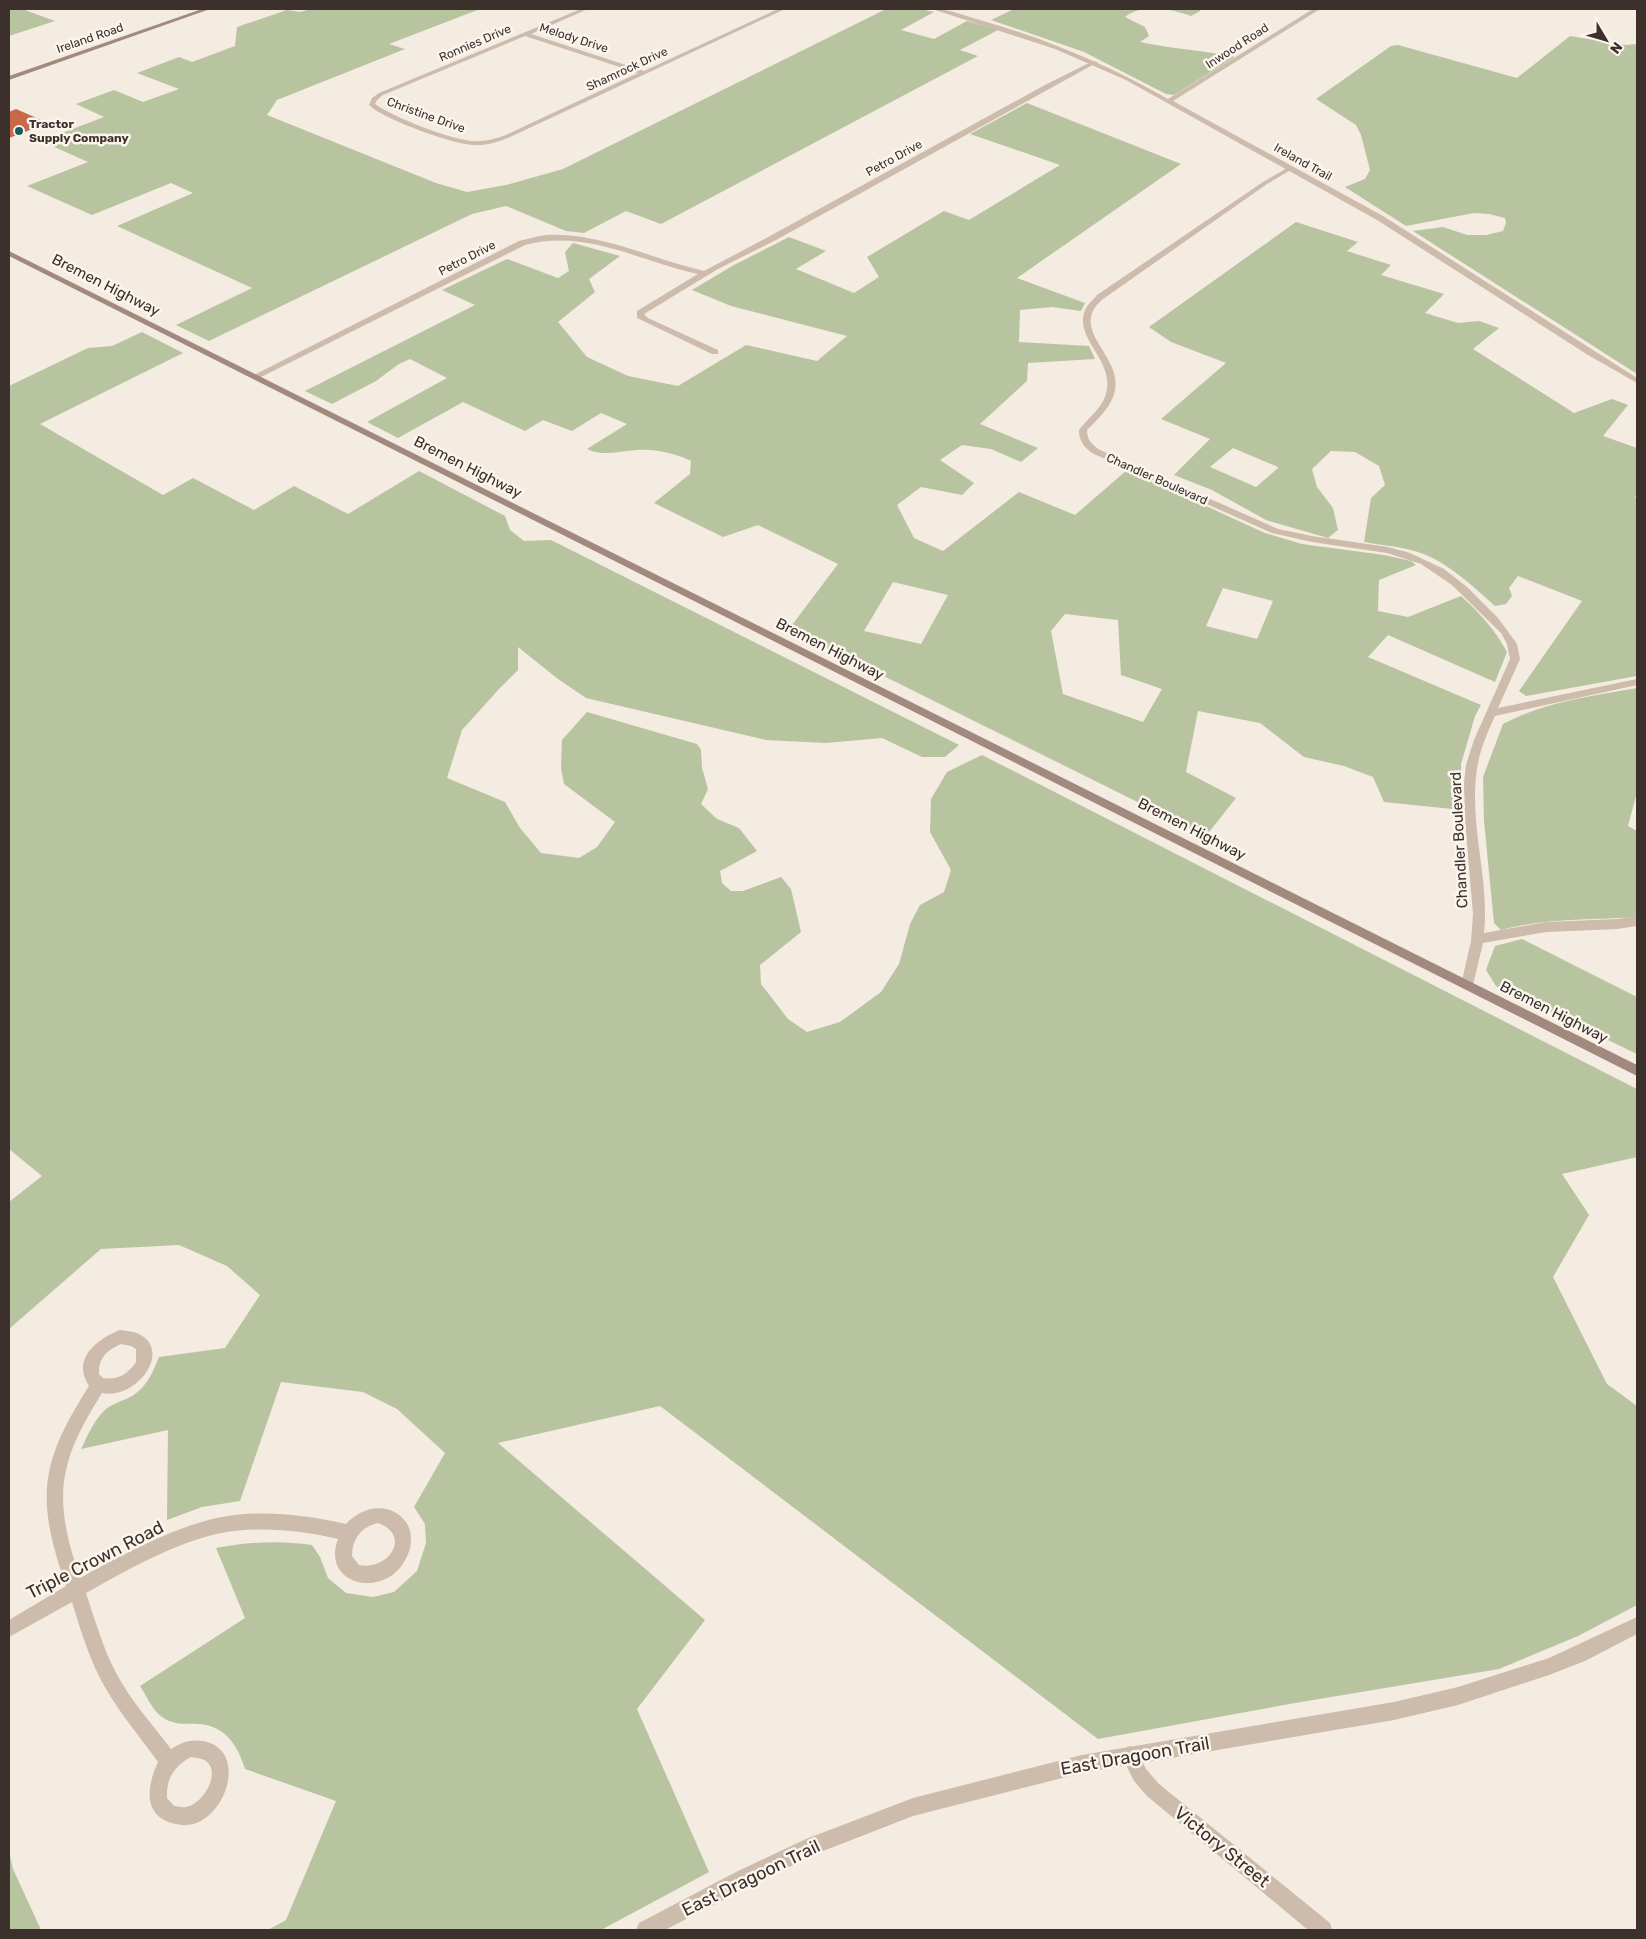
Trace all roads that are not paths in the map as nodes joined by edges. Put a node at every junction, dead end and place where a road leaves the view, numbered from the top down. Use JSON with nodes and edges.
{"nodes":[{"id":1,"x":206,"y":9,"type":"edge"},
{"id":2,"x":585,"y":9,"type":"edge"},
{"id":3,"x":782,"y":9,"type":"edge"},
{"id":4,"x":935,"y":9,"type":"edge"},
{"id":5,"x":1317,"y":9,"type":"edge"},
{"id":6,"x":525,"y":34,"type":"junction"},
{"id":7,"x":1095,"y":62,"type":"junction"},
{"id":8,"x":644,"y":73,"type":"junction"},
{"id":9,"x":9,"y":78,"type":"edge"},
{"id":10,"x":374,"y":99,"type":"joint"},
{"id":11,"x":1169,"y":101,"type":"junction"},
{"id":12,"x":479,"y":143,"type":"joint"},
{"id":13,"x":1291,"y":168,"type":"junction"},
{"id":14,"x":9,"y":253,"type":"edge"},
{"id":15,"x":704,"y":273,"type":"junction"},
{"id":16,"x":715,"y":352,"type":"dead end"},
{"id":17,"x":254,"y":377,"type":"junction"},
{"id":18,"x":1637,"y":381,"type":"edge"},
{"id":19,"x":1637,"y":682,"type":"edge"},
{"id":20,"x":1492,"y":714,"type":"junction"},
{"id":21,"x":1637,"y":921,"type":"edge"},
{"id":22,"x":1478,"y":939,"type":"junction"},
{"id":23,"x":1467,"y":985,"type":"junction"},
{"id":24,"x":1637,"y":1071,"type":"edge"},
{"id":25,"x":99,"y":1384,"type":"dead end"},
{"id":26,"x":349,"y":1533,"type":"dead end"},
{"id":27,"x":76,"y":1589,"type":"junction"},
{"id":28,"x":1637,"y":1625,"type":"edge"},
{"id":29,"x":9,"y":1629,"type":"edge"},
{"id":30,"x":1130,"y":1755,"type":"junction"},
{"id":31,"x":169,"y":1761,"type":"dead end"},
{"id":32,"x":646,"y":1930,"type":"edge"},
{"id":33,"x":1323,"y":1930,"type":"edge"}],
"edges":[{"from":1,"to":9,"type":"main road","name":"Ireland Road"},
{"from":2,"to":6,"type":"street","name":"Ronnies Drive"},
{"from":3,"to":8,"type":"street","name":"Shamrock Drive"},
{"from":4,"to":7,"type":"street","name":"Ireland Trail"},
{"from":5,"to":11,"type":"street","name":"Inwood Road"},
{"from":6,"to":8,"type":"street","name":"Melody Drive"},
{"from":6,"to":10,"type":"street","name":"Ronnies Drive"},
{"from":7,"to":11,"type":"street","name":"Ireland Trail"},
{"from":7,"to":15,"type":"street","name":"Petro Drive"},
{"from":8,"to":12,"type":"street","name":"Shamrock Drive"},
{"from":10,"to":12,"type":"street","name":"Christine Drive"},
{"from":11,"to":13,"type":"street","name":"Ireland Trail"},
{"from":13,"to":18,"type":"street","name":"Ireland Trail"},
{"from":13,"to":20,"type":"street","name":"Chandler Boulevard"},
{"from":14,"to":17,"type":"main road","name":"Bremen Highway"},
{"from":15,"to":16,"type":"street","name":"Petro Drive"},
{"from":15,"to":17,"type":"street","name":"Petro Drive"},
{"from":17,"to":23,"type":"main road","name":"Bremen Highway"},
{"from":19,"to":20,"type":"street"},
{"from":20,"to":22,"type":"street","name":"Chandler Boulevard"},
{"from":21,"to":22,"type":"street"},
{"from":22,"to":23,"type":"street","name":"Chandler Boulevard"},
{"from":23,"to":24,"type":"main road","name":"Bremen Highway"},
{"from":25,"to":27,"type":"street"},
{"from":26,"to":27,"type":"street","name":"Triple Crown Road"},
{"from":27,"to":29,"type":"street","name":"Triple Crown Road"},
{"from":27,"to":31,"type":"street"},
{"from":28,"to":30,"type":"street","name":"East Dragoon Trail"},
{"from":30,"to":32,"type":"street","name":"East Dragoon Trail"},
{"from":30,"to":33,"type":"street","name":"Victory Street"}]}
